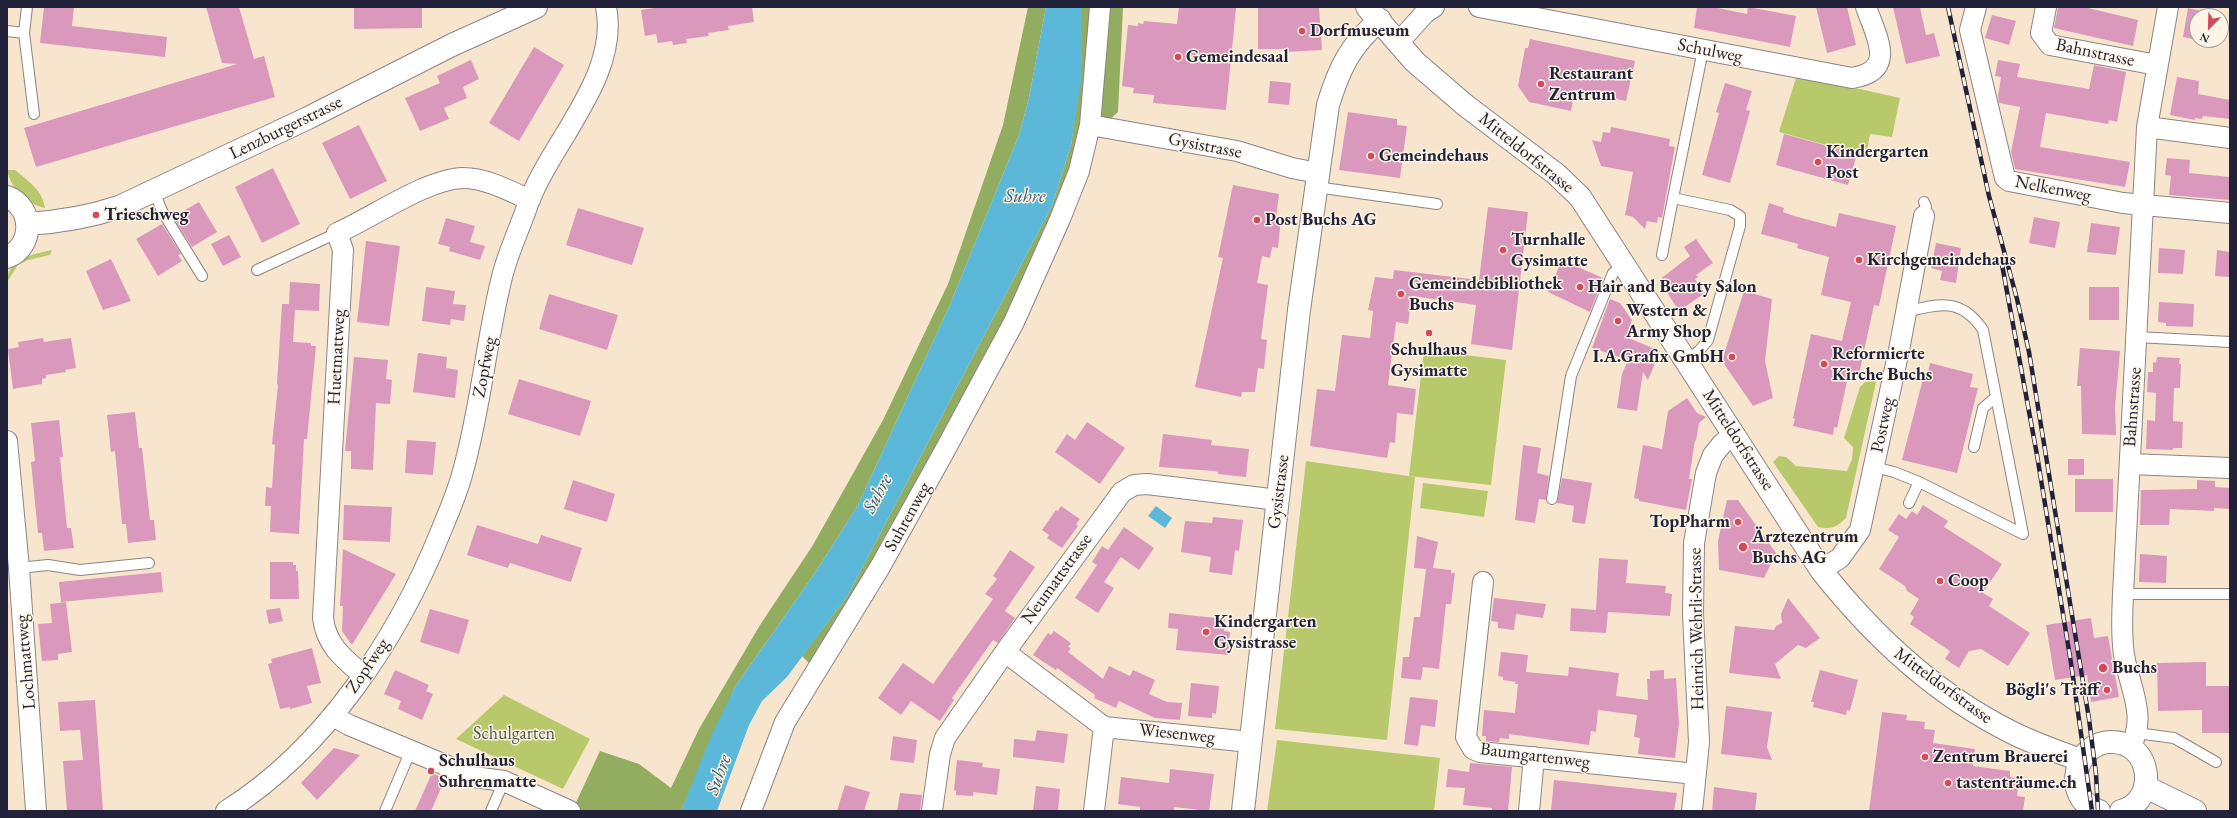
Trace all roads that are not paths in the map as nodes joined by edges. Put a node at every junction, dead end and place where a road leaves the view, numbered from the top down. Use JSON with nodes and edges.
{"nodes":[{"id":1,"x":27,"y":7,"type":"edge"},
{"id":2,"x":536,"y":7,"type":"edge"},
{"id":3,"x":606,"y":7,"type":"edge"},
{"id":4,"x":1100,"y":7,"type":"edge"},
{"id":5,"x":1434,"y":7,"type":"edge"},
{"id":6,"x":1479,"y":7,"type":"edge"},
{"id":7,"x":1866,"y":7,"type":"edge"},
{"id":8,"x":1976,"y":7,"type":"edge"},
{"id":9,"x":2046,"y":7,"type":"edge"},
{"id":10,"x":2168,"y":7,"type":"edge"},
{"id":11,"x":1373,"y":14,"type":"edge"},
{"id":12,"x":1574,"y":16,"type":"edge"},
{"id":13,"x":7,"y":31,"type":"edge"},
{"id":14,"x":24,"y":33,"type":"junction"},
{"id":15,"x":1398,"y":43,"type":"junction"},
{"id":16,"x":1704,"y":50,"type":"junction"},
{"id":17,"x":2157,"y":65,"type":"junction"},
{"id":18,"x":34,"y":114,"type":"dead end"},
{"id":19,"x":1090,"y":125,"type":"junction"},
{"id":20,"x":2147,"y":127,"type":"junction"},
{"id":21,"x":2230,"y":138,"type":"edge"},
{"id":22,"x":1317,"y":180,"type":"junction"},
{"id":23,"x":154,"y":191,"type":"junction"},
{"id":24,"x":7,"y":197,"type":"edge"},
{"id":25,"x":1673,"y":198,"type":"junction"},
{"id":26,"x":530,"y":200,"type":"junction"},
{"id":27,"x":1437,"y":204,"type":"dead end"},
{"id":28,"x":2143,"y":205,"type":"junction"},
{"id":29,"x":1924,"y":209,"type":"dead end"},
{"id":30,"x":2230,"y":213,"type":"edge"},
{"id":31,"x":28,"y":224,"type":"junction"},
{"id":32,"x":337,"y":233,"type":"junction"},
{"id":33,"x":1662,"y":255,"type":"dead end"},
{"id":34,"x":7,"y":257,"type":"edge"},
{"id":35,"x":1625,"y":264,"type":"junction"},
{"id":36,"x":257,"y":270,"type":"dead end"},
{"id":37,"x":202,"y":276,"type":"dead end"},
{"id":38,"x":1906,"y":312,"type":"junction"},
{"id":39,"x":2137,"y":337,"type":"junction"},
{"id":40,"x":2230,"y":342,"type":"edge"},
{"id":41,"x":1686,"y":360,"type":"junction"},
{"id":42,"x":1996,"y":397,"type":"junction"},
{"id":43,"x":1734,"y":434,"type":"junction"},
{"id":44,"x":7,"y":441,"type":"edge"},
{"id":45,"x":1974,"y":447,"type":"dead end"},
{"id":46,"x":2130,"y":464,"type":"junction"},
{"id":47,"x":1874,"y":467,"type":"junction"},
{"id":48,"x":2230,"y":468,"type":"edge"},
{"id":49,"x":1919,"y":482,"type":"junction"},
{"id":50,"x":1552,"y":499,"type":"dead end"},
{"id":51,"x":1278,"y":500,"type":"junction"},
{"id":52,"x":1909,"y":503,"type":"dead end"},
{"id":53,"x":149,"y":564,"type":"dead end"},
{"id":54,"x":19,"y":568,"type":"junction"},
{"id":55,"x":1822,"y":570,"type":"junction"},
{"id":56,"x":1483,"y":582,"type":"dead end"},
{"id":57,"x":2122,"y":594,"type":"junction"},
{"id":58,"x":2230,"y":594,"type":"edge"},
{"id":59,"x":1004,"y":652,"type":"junction"},
{"id":60,"x":363,"y":675,"type":"junction"},
{"id":61,"x":333,"y":716,"type":"junction"},
{"id":62,"x":1104,"y":727,"type":"junction"},
{"id":63,"x":2133,"y":740,"type":"junction"},
{"id":64,"x":1250,"y":742,"type":"junction"},
{"id":65,"x":412,"y":750,"type":"junction"},
{"id":66,"x":1534,"y":757,"type":"junction"},
{"id":67,"x":2080,"y":760,"type":"junction"},
{"id":68,"x":2216,"y":762,"type":"dead end"},
{"id":69,"x":1696,"y":774,"type":"junction"},
{"id":70,"x":504,"y":781,"type":"junction"},
{"id":71,"x":2146,"y":787,"type":"junction"},
{"id":72,"x":2091,"y":809,"type":"edge"},
{"id":73,"x":2125,"y":810,"type":"edge"},
{"id":74,"x":36,"y":811,"type":"edge"},
{"id":75,"x":226,"y":811,"type":"edge"},
{"id":76,"x":385,"y":811,"type":"edge"},
{"id":77,"x":491,"y":811,"type":"edge"},
{"id":78,"x":570,"y":811,"type":"edge"},
{"id":79,"x":751,"y":811,"type":"edge"},
{"id":80,"x":932,"y":811,"type":"edge"},
{"id":81,"x":1094,"y":811,"type":"edge"},
{"id":82,"x":1243,"y":811,"type":"edge"},
{"id":83,"x":1528,"y":811,"type":"edge"},
{"id":84,"x":1692,"y":811,"type":"edge"},
{"id":85,"x":2195,"y":811,"type":"edge"}],
"edges":[{"from":1,"to":14,"type":"lane"},
{"from":2,"to":23,"type":"main road","name":"Lenzburgerstrasse"},
{"from":3,"to":26,"type":"street","name":"Zopfweg"},
{"from":4,"to":19,"type":"street"},
{"from":5,"to":15,"type":"street"},
{"from":6,"to":12,"type":"street","name":"Schulweg"},
{"from":7,"to":16,"type":"street","name":"Schulweg"},
{"from":8,"to":28,"type":"street","name":"Nelkenweg"},
{"from":9,"to":17,"type":"street","name":"Bahnstrasse"},
{"from":10,"to":17,"type":"street","name":"Bahnstrasse"},
{"from":11,"to":15,"type":"main road","name":"Mitteldorfstrasse"},
{"from":11,"to":22,"type":"main road","name":"Gysistrasse"},
{"from":12,"to":16,"type":"street","name":"Schulweg"},
{"from":13,"to":14,"type":"lane"},
{"from":14,"to":18,"type":"lane"},
{"from":15,"to":35,"type":"main road","name":"Mitteldorfstrasse"},
{"from":16,"to":25,"type":"lane"},
{"from":17,"to":20,"type":"street","name":"Bahnstrasse"},
{"from":19,"to":22,"type":"street","name":"Gysistrasse"},
{"from":19,"to":79,"type":"street","name":"Suhrenweg"},
{"from":20,"to":21,"type":"street"},
{"from":20,"to":28,"type":"street","name":"Bahnstrasse"},
{"from":22,"to":27,"type":"lane"},
{"from":22,"to":51,"type":"main road","name":"Gysistrasse"},
{"from":23,"to":31,"type":"main road","name":"Lenzburgerstrasse"},
{"from":23,"to":37,"type":"lane"},
{"from":24,"to":31,"type":"main road"},
{"from":25,"to":33,"type":"lane"},
{"from":25,"to":41,"type":"lane"},
{"from":26,"to":32,"type":"street"},
{"from":26,"to":60,"type":"street","name":"Zopfweg"},
{"from":28,"to":30,"type":"street","name":"Nelkenweg"},
{"from":28,"to":39,"type":"street","name":"Bahnstrasse"},
{"from":29,"to":38,"type":"street","name":"Postweg"},
{"from":31,"to":34,"type":"main road"},
{"from":32,"to":36,"type":"lane"},
{"from":32,"to":60,"type":"street","name":"Huetmattweg"},
{"from":35,"to":41,"type":"main road","name":"Mitteldorfstrasse"},
{"from":35,"to":50,"type":"lane"},
{"from":38,"to":42,"type":"lane"},
{"from":38,"to":47,"type":"street","name":"Postweg"},
{"from":39,"to":40,"type":"lane"},
{"from":39,"to":46,"type":"street","name":"Bahnstrasse"},
{"from":41,"to":43,"type":"main road","name":"Mitteldorfstrasse"},
{"from":42,"to":45,"type":"lane"},
{"from":42,"to":49,"type":"lane"},
{"from":43,"to":55,"type":"main road","name":"Mitteldorfstrasse"},
{"from":43,"to":69,"type":"street","name":"Heinrich Wehrli-Strasse"},
{"from":44,"to":54,"type":"street","name":"Lochmattweg"},
{"from":46,"to":48,"type":"street"},
{"from":46,"to":57,"type":"street","name":"Bahnstrasse"},
{"from":47,"to":49,"type":"lane"},
{"from":47,"to":55,"type":"street","name":"Postweg"},
{"from":49,"to":52,"type":"lane"},
{"from":51,"to":59,"type":"street","name":"Neumattstrasse"},
{"from":51,"to":64,"type":"main road","name":"Gysistrasse"},
{"from":53,"to":54,"type":"lane"},
{"from":54,"to":74,"type":"street","name":"Lochmattweg"},
{"from":55,"to":67,"type":"main road","name":"Mitteldorfstrasse"},
{"from":56,"to":66,"type":"street","name":"Baumgartenweg"},
{"from":57,"to":58,"type":"lane"},
{"from":57,"to":63,"type":"street","name":"Bahnstrasse"},
{"from":59,"to":62,"type":"street"},
{"from":59,"to":80,"type":"street","name":"Neumattstrasse"},
{"from":60,"to":61,"type":"street","name":"Zopfweg"},
{"from":61,"to":65,"type":"street"},
{"from":61,"to":75,"type":"street","name":"Zopfweg"},
{"from":62,"to":64,"type":"street","name":"Wiesenweg"},
{"from":62,"to":81,"type":"street"},
{"from":63,"to":67,"type":"main road"},
{"from":63,"to":68,"type":"lane"},
{"from":63,"to":71,"type":"main road"},
{"from":64,"to":82,"type":"main road","name":"Gysistrasse"},
{"from":65,"to":70,"type":"street"},
{"from":65,"to":76,"type":"lane"},
{"from":66,"to":69,"type":"street","name":"Baumgartenweg"},
{"from":66,"to":83,"type":"street"},
{"from":67,"to":72,"type":"main road"},
{"from":69,"to":84,"type":"street","name":"Heinrich Wehrli-Strasse"},
{"from":70,"to":77,"type":"lane"},
{"from":70,"to":78,"type":"street"},
{"from":71,"to":73,"type":"main road"},
{"from":71,"to":85,"type":"main road"}]}
